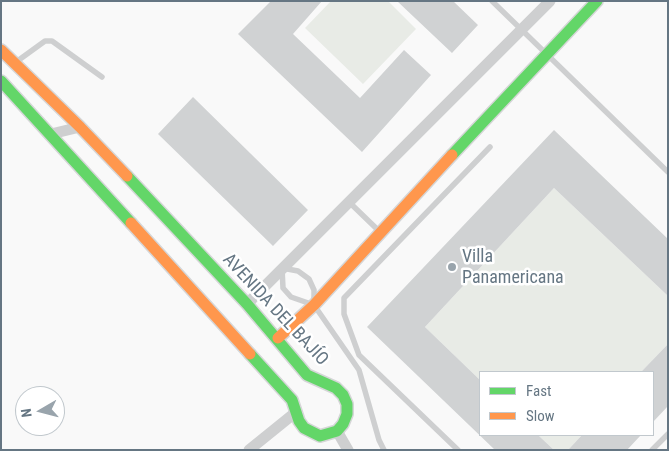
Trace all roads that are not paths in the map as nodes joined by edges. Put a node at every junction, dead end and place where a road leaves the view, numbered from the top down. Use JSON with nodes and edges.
{"nodes":[{"id":1,"x":492,"y":1,"type":"edge"},
{"id":2,"x":550,"y":1,"type":"edge"},
{"id":3,"x":597,"y":1,"type":"edge"},
{"id":4,"x":522,"y":30,"type":"junction"},
{"id":5,"x":1,"y":50,"type":"edge"},
{"id":6,"x":546,"y":55,"type":"junction"},
{"id":7,"x":15,"y":63,"type":"junction"},
{"id":8,"x":102,"y":77,"type":"dead end"},
{"id":9,"x":1,"y":81,"type":"edge"},
{"id":10,"x":80,"y":128,"type":"junction"},
{"id":11,"x":51,"y":134,"type":"junction"},
{"id":12,"x":490,"y":147,"type":"dead end"},
{"id":13,"x":668,"y":172,"type":"edge"},
{"id":14,"x":348,"y":201,"type":"junction"},
{"id":15,"x":380,"y":231,"type":"junction"},
{"id":16,"x":282,"y":268,"type":"junction"},
{"id":17,"x":247,"y":304,"type":"junction"},
{"id":18,"x":314,"y":306,"type":"junction"},
{"id":19,"x":278,"y":338,"type":"junction"},
{"id":20,"x":296,"y":412,"type":"junction"},
{"id":21,"x":337,"y":431,"type":"junction"},
{"id":22,"x":668,"y":434,"type":"edge"},
{"id":23,"x":249,"y":450,"type":"edge"},
{"id":24,"x":348,"y":450,"type":"edge"},
{"id":25,"x":384,"y":450,"type":"edge"},
{"id":26,"x":458,"y":450,"type":"edge"},
{"id":27,"x":652,"y":450,"type":"edge"}],
"edges":[{"from":1,"to":4,"type":"lane"},
{"from":2,"to":4,"type":"street"},
{"from":3,"to":6,"type":"street"},
{"from":4,"to":6,"type":"lane"},
{"from":4,"to":14,"type":"street"},
{"from":5,"to":7,"type":"street","name":"AVENIDA DEL BAJÍO"},
{"from":6,"to":13,"type":"lane"},
{"from":6,"to":15,"type":"street"},
{"from":7,"to":8,"type":"lane"},
{"from":7,"to":10,"type":"street","name":"AVENIDA DEL BAJÍO"},
{"from":9,"to":11,"type":"street"},
{"from":10,"to":11,"type":"street"},
{"from":10,"to":17,"type":"street","name":"AVENIDA DEL BAJÍO"},
{"from":11,"to":20,"type":"street"},
{"from":12,"to":26,"type":"lane"},
{"from":14,"to":15,"type":"lane"},
{"from":14,"to":16,"type":"street"},
{"from":15,"to":18,"type":"street"},
{"from":16,"to":17,"type":"street"},
{"from":16,"to":18,"type":"lane"},
{"from":16,"to":18,"type":"lane"},
{"from":17,"to":19,"type":"street","name":"AVENIDA DEL BAJÍO"},
{"from":18,"to":19,"type":"street"},
{"from":18,"to":25,"type":"lane"},
{"from":19,"to":21,"type":"street","name":"AVENIDA DEL BAJÍO"},
{"from":20,"to":21,"type":"street"},
{"from":20,"to":23,"type":"street"},
{"from":21,"to":24,"type":"street"},
{"from":22,"to":27,"type":"lane"}]}
